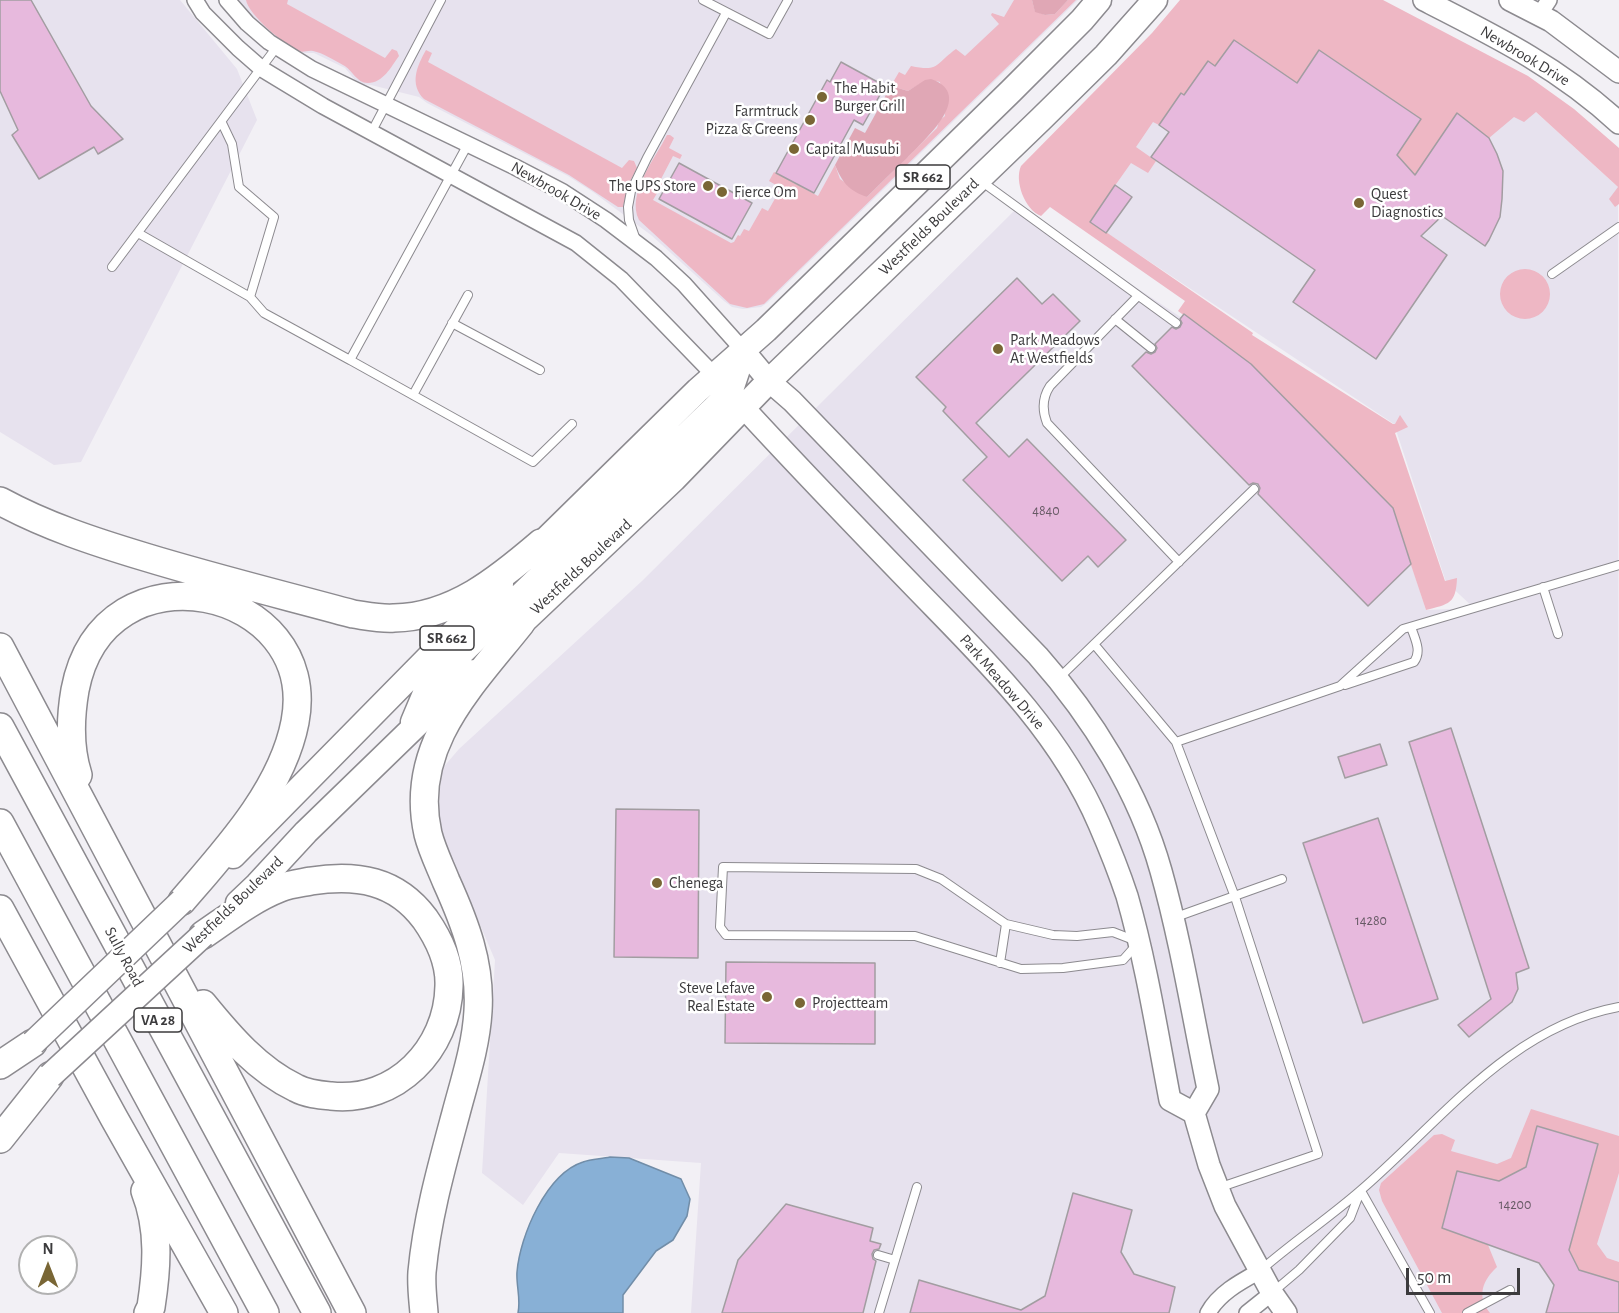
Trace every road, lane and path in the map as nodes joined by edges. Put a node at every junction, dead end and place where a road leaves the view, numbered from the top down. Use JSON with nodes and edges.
{"nodes":[{"id":1,"x":195,"y":0,"type":"edge"},
{"id":2,"x":227,"y":0,"type":"edge"},
{"id":3,"x":441,"y":0,"type":"edge"},
{"id":4,"x":703,"y":0,"type":"edge"},
{"id":5,"x":788,"y":0,"type":"edge"},
{"id":6,"x":1100,"y":0,"type":"edge"},
{"id":7,"x":1155,"y":0,"type":"edge"},
{"id":8,"x":1424,"y":0,"type":"edge"},
{"id":9,"x":1510,"y":0,"type":"edge"},
{"id":10,"x":1544,"y":8,"type":"edge"},
{"id":11,"x":726,"y":13,"type":"junction"},
{"id":12,"x":276,"y":48,"type":"junction"},
{"id":13,"x":262,"y":69,"type":"junction"},
{"id":14,"x":1619,"y":72,"type":"edge"},
{"id":15,"x":386,"y":105,"type":"junction"},
{"id":16,"x":222,"y":123,"type":"junction"},
{"id":17,"x":1619,"y":123,"type":"edge"},
{"id":18,"x":371,"y":133,"type":"junction"},
{"id":19,"x":468,"y":144,"type":"junction"},
{"id":20,"x":450,"y":175,"type":"junction"},
{"id":21,"x":979,"y":179,"type":"junction"},
{"id":22,"x":1619,"y":227,"type":"edge"},
{"id":23,"x":138,"y":233,"type":"junction"},
{"id":24,"x":638,"y":244,"type":"junction"},
{"id":25,"x":112,"y":267,"type":"dead end"},
{"id":26,"x":1552,"y":274,"type":"dead end"},
{"id":27,"x":468,"y":295,"type":"dead end"},
{"id":28,"x":1138,"y":296,"type":"junction"},
{"id":29,"x":250,"y":297,"type":"junction"},
{"id":30,"x":1116,"y":319,"type":"junction"},
{"id":31,"x":452,"y":323,"type":"junction"},
{"id":32,"x":1176,"y":323,"type":"dead end"},
{"id":33,"x":1151,"y":348,"type":"dead end"},
{"id":34,"x":744,"y":351,"type":"junction"},
{"id":35,"x":350,"y":360,"type":"junction"},
{"id":36,"x":540,"y":370,"type":"dead end"},
{"id":37,"x":714,"y":375,"type":"junction"},
{"id":38,"x":769,"y":381,"type":"junction"},
{"id":39,"x":413,"y":395,"type":"junction"},
{"id":40,"x":736,"y":400,"type":"junction"},
{"id":41,"x":572,"y":424,"type":"dead end"},
{"id":42,"x":1254,"y":489,"type":"dead end"},
{"id":43,"x":0,"y":501,"type":"edge"},
{"id":44,"x":541,"y":543,"type":"junction"},
{"id":45,"x":1179,"y":562,"type":"junction"},
{"id":46,"x":1619,"y":565,"type":"edge"},
{"id":47,"x":1543,"y":587,"type":"junction"},
{"id":48,"x":521,"y":623,"type":"junction"},
{"id":49,"x":1411,"y":627,"type":"junction"},
{"id":50,"x":1558,"y":633,"type":"dead end"},
{"id":51,"x":1094,"y":644,"type":"junction"},
{"id":52,"x":0,"y":647,"type":"edge"},
{"id":53,"x":1058,"y":679,"type":"junction"},
{"id":54,"x":1340,"y":686,"type":"junction"},
{"id":55,"x":0,"y":727,"type":"edge"},
{"id":56,"x":409,"y":732,"type":"junction"},
{"id":57,"x":1176,"y":742,"type":"junction"},
{"id":58,"x":0,"y":823,"type":"edge"},
{"id":59,"x":100,"y":836,"type":"junction"},
{"id":60,"x":1281,"y":879,"type":"dead end"},
{"id":61,"x":1235,"y":897,"type":"junction"},
{"id":62,"x":182,"y":901,"type":"junction"},
{"id":63,"x":0,"y":909,"type":"edge"},
{"id":64,"x":1172,"y":919,"type":"junction"},
{"id":65,"x":1006,"y":924,"type":"junction"},
{"id":66,"x":203,"y":935,"type":"junction"},
{"id":67,"x":1139,"y":942,"type":"junction"},
{"id":68,"x":0,"y":944,"type":"edge"},
{"id":69,"x":166,"y":959,"type":"junction"},
{"id":70,"x":1000,"y":963,"type":"junction"},
{"id":71,"x":48,"y":996,"type":"junction"},
{"id":72,"x":1619,"y":1007,"type":"edge"},
{"id":73,"x":33,"y":1043,"type":"junction"},
{"id":74,"x":0,"y":1065,"type":"edge"},
{"id":75,"x":0,"y":1075,"type":"edge"},
{"id":76,"x":50,"y":1076,"type":"junction"},
{"id":77,"x":1194,"y":1113,"type":"junction"},
{"id":78,"x":114,"y":1118,"type":"junction"},
{"id":79,"x":0,"y":1126,"type":"edge"},
{"id":80,"x":0,"y":1139,"type":"edge"},
{"id":81,"x":917,"y":1187,"type":"dead end"},
{"id":82,"x":1218,"y":1188,"type":"junction"},
{"id":83,"x":1361,"y":1191,"type":"junction"},
{"id":84,"x":878,"y":1256,"type":"dead end"},
{"id":85,"x":895,"y":1260,"type":"junction"},
{"id":86,"x":1260,"y":1271,"type":"junction"},
{"id":87,"x":1510,"y":1290,"type":"dead end"},
{"id":88,"x":1272,"y":1293,"type":"junction"},
{"id":89,"x":148,"y":1313,"type":"edge"},
{"id":90,"x":224,"y":1313,"type":"edge"},
{"id":91,"x":266,"y":1313,"type":"edge"},
{"id":92,"x":317,"y":1313,"type":"edge"},
{"id":93,"x":352,"y":1313,"type":"edge"},
{"id":94,"x":424,"y":1313,"type":"edge"},
{"id":95,"x":879,"y":1313,"type":"edge"},
{"id":96,"x":1208,"y":1313,"type":"edge"},
{"id":97,"x":1247,"y":1313,"type":"edge"},
{"id":98,"x":1286,"y":1313,"type":"edge"},
{"id":99,"x":1430,"y":1313,"type":"edge"},
{"id":100,"x":1467,"y":1313,"type":"edge"}],
"edges":[{"from":1,"to":13,"type":"street"},
{"from":2,"to":12,"type":"street","name":"Newbrook Drive"},
{"from":3,"to":15,"type":"lane"},
{"from":4,"to":11,"type":"lane"},
{"from":5,"to":11,"type":"lane"},
{"from":6,"to":34,"type":"main road","number":"SR 662"},
{"from":7,"to":21,"type":"main road","name":"Westfields Boulevard","number":"SR 662"},
{"from":8,"to":17,"type":"street","name":"Newbrook Drive"},
{"from":9,"to":10,"type":"street"},
{"from":10,"to":14,"type":"street"},
{"from":11,"to":24,"type":"lane"},
{"from":12,"to":13,"type":"lane"},
{"from":12,"to":15,"type":"street","name":"Newbrook Drive"},
{"from":13,"to":16,"type":"lane"},
{"from":13,"to":18,"type":"street"},
{"from":15,"to":18,"type":"lane"},
{"from":15,"to":19,"type":"street","name":"Newbrook Drive"},
{"from":16,"to":23,"type":"lane"},
{"from":16,"to":29,"type":"lane"},
{"from":18,"to":20,"type":"street"},
{"from":19,"to":20,"type":"lane"},
{"from":19,"to":24,"type":"street","name":"Newbrook Drive"},
{"from":20,"to":35,"type":"lane"},
{"from":20,"to":37,"type":"street"},
{"from":21,"to":28,"type":"lane"},
{"from":21,"to":38,"type":"main road","name":"Westfields Boulevard","number":"SR 662"},
{"from":22,"to":26,"type":"lane"},
{"from":23,"to":25,"type":"lane"},
{"from":23,"to":29,"type":"lane"},
{"from":24,"to":34,"type":"street","name":"Newbrook Drive"},
{"from":27,"to":31,"type":"lane"},
{"from":28,"to":30,"type":"lane"},
{"from":28,"to":32,"type":"lane"},
{"from":29,"to":35,"type":"lane"},
{"from":30,"to":33,"type":"lane"},
{"from":30,"to":45,"type":"lane"},
{"from":31,"to":36,"type":"lane"},
{"from":31,"to":39,"type":"lane"},
{"from":34,"to":37,"type":"main road","number":"SR 662"},
{"from":34,"to":38,"type":"street","name":"Newbrook Drive"},
{"from":34,"to":40,"type":"main road"},
{"from":35,"to":39,"type":"lane"},
{"from":37,"to":40,"type":"street"},
{"from":37,"to":44,"type":"main road","number":"SR 662"},
{"from":38,"to":40,"type":"main road","name":"Westfields Boulevard","number":"SR 662"},
{"from":38,"to":53,"type":"street","name":"Newbrook Drive"},
{"from":39,"to":41,"type":"lane"},
{"from":40,"to":48,"type":"main road","name":"Westfields Boulevard","number":"SR 662"},
{"from":40,"to":56,"type":"main road"},
{"from":40,"to":67,"type":"street","name":"Park Meadow Drive"},
{"from":42,"to":45,"type":"lane"},
{"from":43,"to":44,"type":"highway"},
{"from":44,"to":62,"type":"main road","number":"SR 662"},
{"from":45,"to":51,"type":"lane"},
{"from":46,"to":47,"type":"lane"},
{"from":47,"to":49,"type":"lane"},
{"from":47,"to":50,"type":"lane"},
{"from":48,"to":56,"type":"main road","name":"Westfields Boulevard","number":"SR 662"},
{"from":48,"to":94,"type":"highway"},
{"from":49,"to":54,"type":"lane"},
{"from":49,"to":54,"type":"lane"},
{"from":51,"to":53,"type":"lane"},
{"from":51,"to":57,"type":"lane"},
{"from":52,"to":59,"type":"highway"},
{"from":53,"to":64,"type":"street"},
{"from":54,"to":57,"type":"lane"},
{"from":55,"to":92,"type":"highway","name":"Sully Road","number":"VA 28"},
{"from":56,"to":66,"type":"main road","name":"Westfields Boulevard","number":"SR 662"},
{"from":57,"to":61,"type":"lane"},
{"from":58,"to":91,"type":"highway","number":"VA 28"},
{"from":59,"to":62,"type":"highway"},
{"from":59,"to":69,"type":"highway"},
{"from":60,"to":61,"type":"lane"},
{"from":61,"to":64,"type":"lane"},
{"from":61,"to":82,"type":"lane"},
{"from":62,"to":73,"type":"main road","number":"SR 662","bridge":true},
{"from":63,"to":71,"type":"highway"},
{"from":64,"to":77,"type":"street"},
{"from":65,"to":67,"type":"lane"},
{"from":65,"to":70,"type":"lane"},
{"from":65,"to":70,"type":"lane"},
{"from":66,"to":69,"type":"highway"},
{"from":66,"to":76,"type":"main road","name":"Westfields Boulevard","number":"SR 662","bridge":true},
{"from":67,"to":70,"type":"lane"},
{"from":67,"to":77,"type":"street","name":"Park Meadow Drive"},
{"from":68,"to":71,"type":"highway"},
{"from":69,"to":93,"type":"highway"},
{"from":71,"to":78,"type":"highway"},
{"from":72,"to":83,"type":"lane"},
{"from":73,"to":74,"type":"highway"},
{"from":73,"to":75,"type":"main road","number":"SR 662"},
{"from":76,"to":79,"type":"main road","name":"Westfields Boulevard","number":"SR 662"},
{"from":76,"to":80,"type":"highway"},
{"from":77,"to":82,"type":"street"},
{"from":78,"to":89,"type":"highway"},
{"from":78,"to":90,"type":"highway"},
{"from":81,"to":85,"type":"lane"},
{"from":82,"to":86,"type":"street"},
{"from":83,"to":86,"type":"lane"},
{"from":83,"to":88,"type":"lane"},
{"from":83,"to":99,"type":"lane"},
{"from":84,"to":85,"type":"lane"},
{"from":85,"to":95,"type":"lane"},
{"from":86,"to":88,"type":"street"},
{"from":86,"to":96,"type":"street"},
{"from":87,"to":100,"type":"lane"},
{"from":88,"to":97,"type":"street"},
{"from":88,"to":98,"type":"street"}]}
